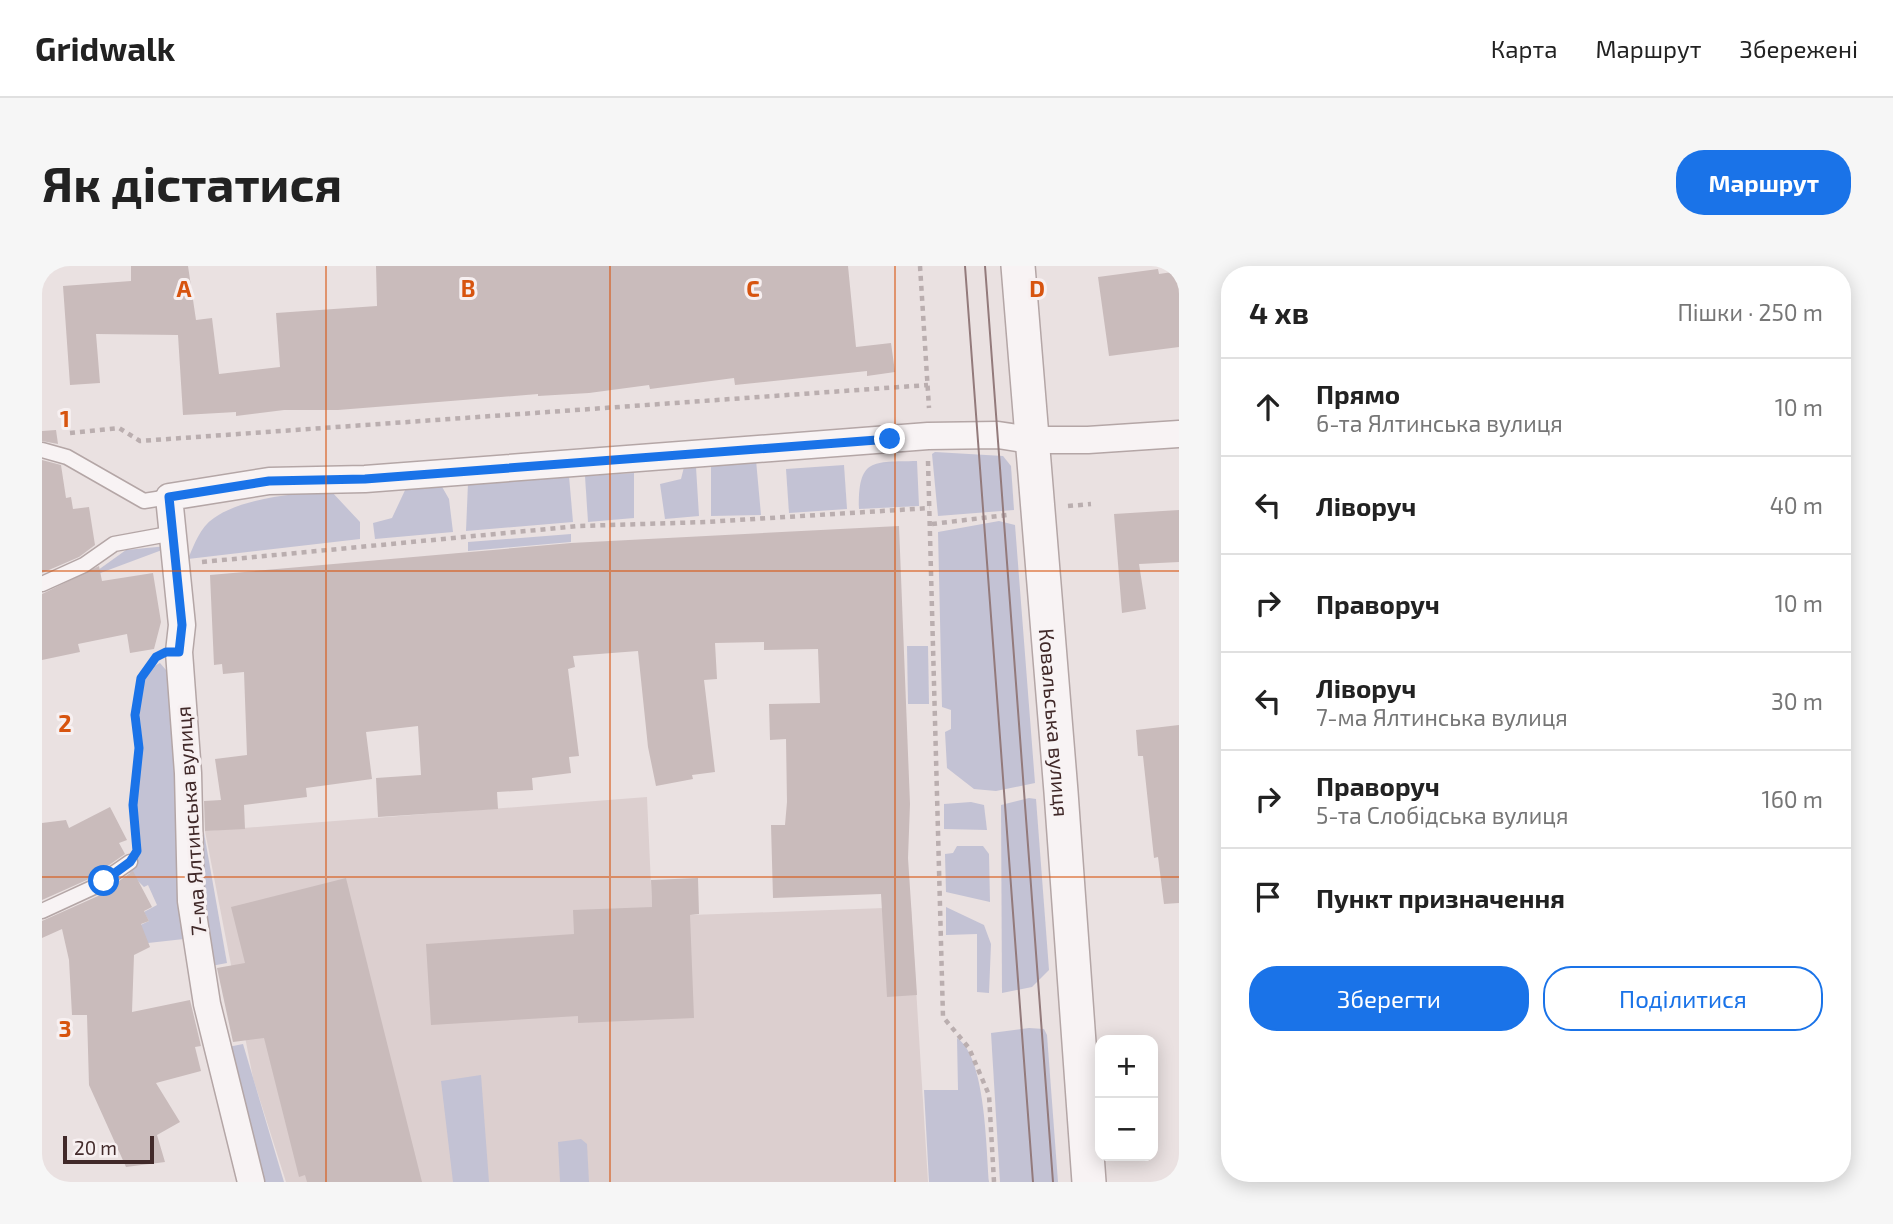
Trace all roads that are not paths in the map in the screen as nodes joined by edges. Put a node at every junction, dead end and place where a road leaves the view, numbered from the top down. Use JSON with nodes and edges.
{"nodes":[{"id":1,"x":1018,"y":266,"type":"edge"},
{"id":2,"x":1179,"y":434,"type":"edge"},
{"id":3,"x":1031,"y":439,"type":"junction"},
{"id":4,"x":42,"y":450,"type":"edge"},
{"id":5,"x":169,"y":497,"type":"junction"},
{"id":6,"x":174,"y":533,"type":"junction"},
{"id":7,"x":42,"y":584,"type":"edge"},
{"id":8,"x":130,"y":862,"type":"road end"},
{"id":9,"x":42,"y":911,"type":"edge"},
{"id":10,"x":251,"y":1182,"type":"edge"},
{"id":11,"x":1089,"y":1182,"type":"edge"}],
"edges":[{"from":1,"to":3,"type":"street","name":"Ковальська вулиця"},
{"from":2,"to":3,"type":"street"},
{"from":3,"to":5,"type":"street"},
{"from":3,"to":11,"type":"street","name":"Ковальська вулиця"},
{"from":4,"to":5,"type":"lane"},
{"from":5,"to":6,"type":"street","name":"7-ма Ялтинська вулиця"},
{"from":6,"to":7,"type":"lane"},
{"from":6,"to":10,"type":"street","name":"7-ма Ялтинська вулиця"},
{"from":8,"to":9,"type":"lane"}]}
